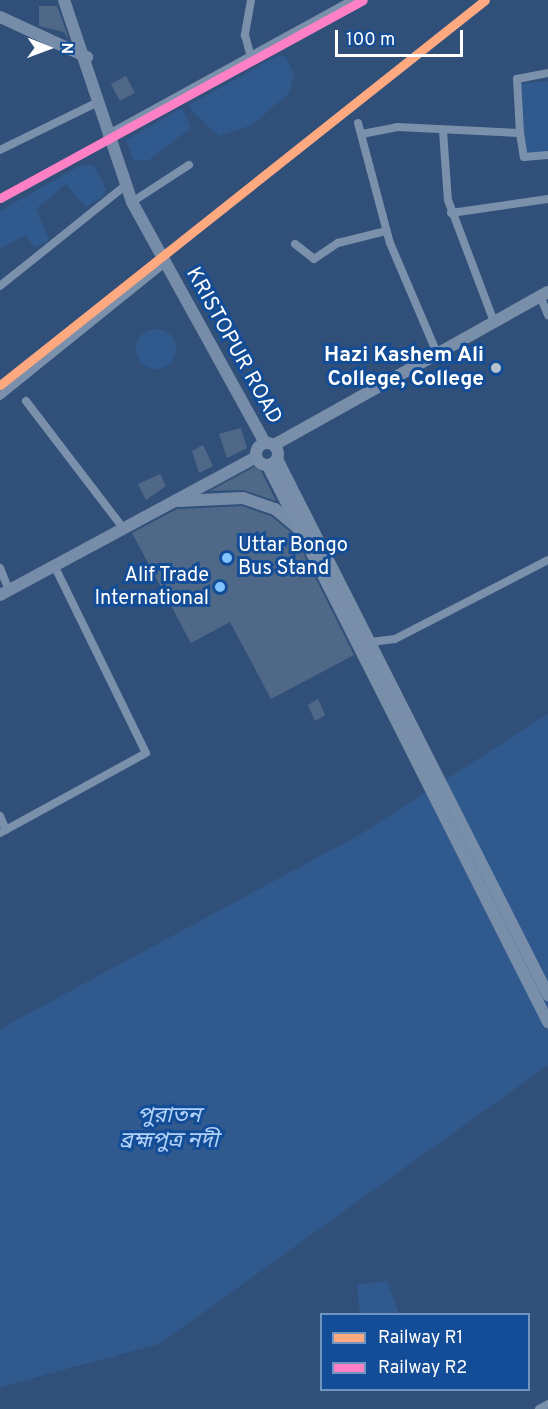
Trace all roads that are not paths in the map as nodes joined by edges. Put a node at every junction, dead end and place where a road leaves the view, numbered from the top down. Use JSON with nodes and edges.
{"nodes":[{"id":1,"x":64,"y":0,"type":"edge"},
{"id":2,"x":251,"y":0,"type":"edge"},
{"id":3,"x":353,"y":0,"type":"edge"},
{"id":4,"x":338,"y":4,"type":"edge"},
{"id":5,"x":0,"y":17,"type":"edge"},
{"id":6,"x":87,"y":57,"type":"junction"},
{"id":7,"x":251,"y":57,"type":"junction"},
{"id":8,"x":548,"y":73,"type":"edge"},
{"id":9,"x":98,"y":102,"type":"junction"},
{"id":10,"x":358,"y":123,"type":"dead end"},
{"id":11,"x":443,"y":131,"type":"junction"},
{"id":12,"x":520,"y":133,"type":"junction"},
{"id":13,"x":362,"y":134,"type":"junction"},
{"id":14,"x":107,"y":135,"type":"junction"},
{"id":15,"x":0,"y":150,"type":"edge"},
{"id":16,"x":548,"y":156,"type":"edge"},
{"id":17,"x":189,"y":165,"type":"dead end"},
{"id":18,"x":125,"y":186,"type":"junction"},
{"id":19,"x":548,"y":200,"type":"edge"},
{"id":20,"x":132,"y":202,"type":"junction"},
{"id":21,"x":451,"y":213,"type":"junction"},
{"id":22,"x":387,"y":231,"type":"junction"},
{"id":23,"x":295,"y":244,"type":"dead end"},
{"id":24,"x":165,"y":263,"type":"junction"},
{"id":25,"x":0,"y":286,"type":"edge"},
{"id":26,"x":544,"y":294,"type":"edge"},
{"id":27,"x":548,"y":315,"type":"edge"},
{"id":28,"x":494,"y":322,"type":"junction"},
{"id":29,"x":436,"y":351,"type":"junction"},
{"id":30,"x":0,"y":396,"type":"edge"},
{"id":31,"x":26,"y":401,"type":"dead end"},
{"id":32,"x":272,"y":453,"type":"junction"},
{"id":33,"x":169,"y":502,"type":"junction"},
{"id":34,"x":123,"y":528,"type":"junction"},
{"id":35,"x":300,"y":530,"type":"junction"},
{"id":36,"x":548,"y":560,"type":"edge"},
{"id":37,"x":54,"y":565,"type":"junction"},
{"id":38,"x":0,"y":568,"type":"edge"},
{"id":39,"x":4,"y":593,"type":"edge"},
{"id":40,"x":369,"y":645,"type":"junction"},
{"id":41,"x":0,"y":816,"type":"edge"},
{"id":42,"x":3,"y":831,"type":"edge"},
{"id":43,"x":548,"y":995,"type":"edge"},
{"id":44,"x":548,"y":1022,"type":"edge"},
{"id":45,"x":548,"y":1404,"type":"edge"},
{"id":46,"x":540,"y":1409,"type":"edge"}],
"edges":[{"from":1,"to":6,"type":"main road","name":"KRISTOPUR ROAD"},
{"from":2,"to":7,"type":"street"},
{"from":3,"to":4,"type":"street"},
{"from":4,"to":7,"type":"street"},
{"from":5,"to":6,"type":"main road"},
{"from":6,"to":9,"type":"main road","name":"KRISTOPUR ROAD"},
{"from":7,"to":14,"type":"street"},
{"from":8,"to":12,"type":"street"},
{"from":9,"to":14,"type":"main road","name":"KRISTOPUR ROAD"},
{"from":9,"to":15,"type":"street"},
{"from":10,"to":13,"type":"street"},
{"from":11,"to":12,"type":"street"},
{"from":11,"to":13,"type":"street"},
{"from":11,"to":21,"type":"street"},
{"from":12,"to":16,"type":"street"},
{"from":13,"to":22,"type":"street"},
{"from":14,"to":18,"type":"main road","name":"KRISTOPUR ROAD"},
{"from":17,"to":20,"type":"street"},
{"from":18,"to":20,"type":"main road","name":"KRISTOPUR ROAD"},
{"from":18,"to":25,"type":"street"},
{"from":19,"to":21,"type":"street"},
{"from":20,"to":24,"type":"main road","name":"KRISTOPUR ROAD"},
{"from":21,"to":28,"type":"street"},
{"from":22,"to":23,"type":"street"},
{"from":22,"to":29,"type":"street"},
{"from":24,"to":30,"type":"street"},
{"from":24,"to":32,"type":"main road","name":"KRISTOPUR ROAD"},
{"from":26,"to":27,"type":"street"},
{"from":26,"to":28,"type":"main road"},
{"from":28,"to":29,"type":"main road"},
{"from":28,"to":32,"type":"main road"},
{"from":29,"to":32,"type":"main road"},
{"from":31,"to":34,"type":"street"},
{"from":32,"to":33,"type":"main road"},
{"from":32,"to":35,"type":"main road","name":"KRISTOPUR ROAD"},
{"from":32,"to":40,"type":"main road","name":"KRISTOPUR ROAD"},
{"from":33,"to":34,"type":"main road"},
{"from":33,"to":35,"type":"main road"},
{"from":34,"to":37,"type":"main road"},
{"from":35,"to":40,"type":"main road","name":"KRISTOPUR ROAD"},
{"from":36,"to":40,"type":"street"},
{"from":37,"to":39,"type":"main road"},
{"from":37,"to":42,"type":"street"},
{"from":38,"to":39,"type":"street"},
{"from":40,"to":43,"type":"main road"},
{"from":40,"to":44,"type":"main road"},
{"from":41,"to":42,"type":"street"},
{"from":45,"to":46,"type":"street"}]}
